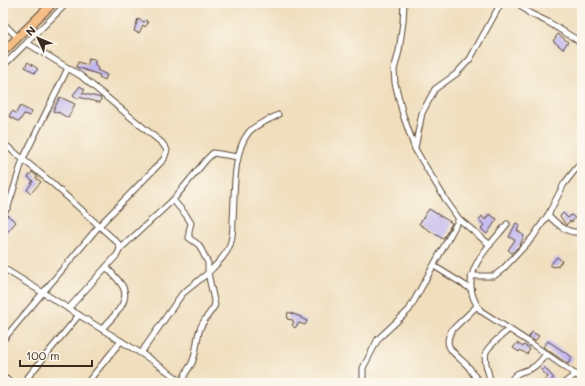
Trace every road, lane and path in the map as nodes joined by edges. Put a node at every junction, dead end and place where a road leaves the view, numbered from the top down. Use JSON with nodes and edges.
{"nodes":[{"id":1,"x":53,"y":3,"type":"edge"},
{"id":2,"x":67,"y":3,"type":"edge"},
{"id":3,"x":404,"y":3,"type":"edge"},
{"id":4,"x":501,"y":3,"type":"edge"},
{"id":5,"x":518,"y":3,"type":"edge"},
{"id":6,"x":3,"y":23,"type":"edge"},
{"id":7,"x":582,"y":34,"type":"edge"},
{"id":8,"x":18,"y":38,"type":"junction"},
{"id":9,"x":580,"y":42,"type":"edge"},
{"id":10,"x":27,"y":43,"type":"junction"},
{"id":11,"x":3,"y":52,"type":"edge"},
{"id":12,"x":3,"y":66,"type":"edge"},
{"id":13,"x":68,"y":68,"type":"junction"},
{"id":14,"x":278,"y":115,"type":"dead end"},
{"id":15,"x":3,"y":143,"type":"edge"},
{"id":16,"x":415,"y":149,"type":"junction"},
{"id":17,"x":238,"y":157,"type":"junction"},
{"id":18,"x":23,"y":159,"type":"junction"},
{"id":19,"x":582,"y":161,"type":"edge"},
{"id":20,"x":173,"y":200,"type":"junction"},
{"id":21,"x":3,"y":213,"type":"edge"},
{"id":22,"x":548,"y":215,"type":"junction"},
{"id":23,"x":459,"y":219,"type":"junction"},
{"id":24,"x":507,"y":224,"type":"dead end"},
{"id":25,"x":99,"y":226,"type":"junction"},
{"id":26,"x":582,"y":232,"type":"edge"},
{"id":27,"x":490,"y":245,"type":"junction"},
{"id":28,"x":120,"y":249,"type":"junction"},
{"id":29,"x":434,"y":266,"type":"junction"},
{"id":30,"x":106,"y":267,"type":"junction"},
{"id":31,"x":4,"y":271,"type":"edge"},
{"id":32,"x":208,"y":273,"type":"junction"},
{"id":33,"x":472,"y":276,"type":"junction"},
{"id":34,"x":471,"y":289,"type":"junction"},
{"id":35,"x":42,"y":293,"type":"junction"},
{"id":36,"x":477,"y":306,"type":"junction"},
{"id":37,"x":68,"y":309,"type":"junction"},
{"id":38,"x":79,"y":315,"type":"junction"},
{"id":39,"x":102,"y":329,"type":"junction"},
{"id":40,"x":509,"y":329,"type":"junction"},
{"id":41,"x":3,"y":340,"type":"edge"},
{"id":42,"x":121,"y":341,"type":"junction"},
{"id":43,"x":141,"y":353,"type":"junction"},
{"id":44,"x":546,"y":354,"type":"junction"},
{"id":45,"x":576,"y":374,"type":"junction"},
{"id":46,"x":3,"y":377,"type":"edge"},
{"id":47,"x":582,"y":379,"type":"edge"},
{"id":48,"x":12,"y":383,"type":"edge"},
{"id":49,"x":23,"y":383,"type":"edge"},
{"id":50,"x":87,"y":383,"type":"edge"},
{"id":51,"x":183,"y":383,"type":"edge"},
{"id":52,"x":363,"y":383,"type":"edge"},
{"id":53,"x":482,"y":383,"type":"edge"},
{"id":54,"x":491,"y":383,"type":"edge"},
{"id":55,"x":513,"y":383,"type":"edge"},
{"id":56,"x":564,"y":383,"type":"edge"}],
"edges":[{"from":1,"to":8,"type":"highway"},
{"from":2,"to":10,"type":"street"},
{"from":3,"to":16,"type":"street"},
{"from":4,"to":16,"type":"street"},
{"from":5,"to":9,"type":"street"},
{"from":6,"to":8,"type":"street"},
{"from":7,"to":9,"type":"street"},
{"from":8,"to":11,"type":"highway"},
{"from":10,"to":12,"type":"street"},
{"from":10,"to":13,"type":"street"},
{"from":13,"to":18,"type":"street"},
{"from":13,"to":25,"type":"street"},
{"from":14,"to":17,"type":"street"},
{"from":15,"to":18,"type":"street"},
{"from":16,"to":23,"type":"street"},
{"from":17,"to":20,"type":"street"},
{"from":17,"to":32,"type":"street"},
{"from":18,"to":21,"type":"street"},
{"from":18,"to":25,"type":"street"},
{"from":19,"to":22,"type":"street"},
{"from":20,"to":28,"type":"street"},
{"from":20,"to":32,"type":"street"},
{"from":22,"to":26,"type":"street"},
{"from":22,"to":33,"type":"street"},
{"from":23,"to":27,"type":"street"},
{"from":23,"to":29,"type":"street"},
{"from":24,"to":27,"type":"street"},
{"from":25,"to":28,"type":"street"},
{"from":25,"to":35,"type":"street"},
{"from":27,"to":33,"type":"street"},
{"from":28,"to":30,"type":"street"},
{"from":29,"to":34,"type":"street"},
{"from":29,"to":52,"type":"street"},
{"from":30,"to":37,"type":"street"},
{"from":30,"to":39,"type":"street"},
{"from":31,"to":35,"type":"street"},
{"from":32,"to":43,"type":"street"},
{"from":32,"to":51,"type":"street"},
{"from":33,"to":34,"type":"street"},
{"from":34,"to":36,"type":"street"},
{"from":35,"to":37,"type":"street"},
{"from":35,"to":41,"type":"street"},
{"from":36,"to":40,"type":"street"},
{"from":36,"to":53,"type":"street"},
{"from":37,"to":38,"type":"street"},
{"from":38,"to":39,"type":"street"},
{"from":38,"to":49,"type":"street"},
{"from":39,"to":42,"type":"street"},
{"from":40,"to":44,"type":"street"},
{"from":40,"to":54,"type":"street"},
{"from":42,"to":43,"type":"street"},
{"from":42,"to":50,"type":"street"},
{"from":43,"to":51,"type":"street"},
{"from":44,"to":45,"type":"street"},
{"from":44,"to":55,"type":"street"},
{"from":45,"to":47,"type":"street"},
{"from":45,"to":56,"type":"street"},
{"from":46,"to":48,"type":"street"}]}
